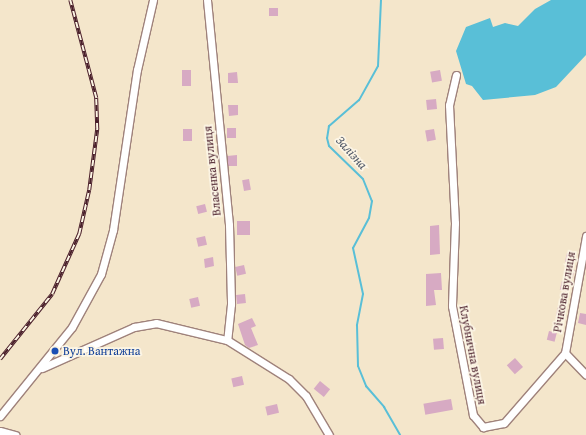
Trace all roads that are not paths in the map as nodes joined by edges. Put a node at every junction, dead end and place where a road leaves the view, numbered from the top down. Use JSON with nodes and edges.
{"nodes":[{"id":1,"x":153,"y":0,"type":"edge"},
{"id":2,"x":207,"y":0,"type":"edge"},
{"id":3,"x":456,"y":75,"type":"dead end"},
{"id":4,"x":586,"y":236,"type":"edge"},
{"id":5,"x":226,"y":340,"type":"junction"},
{"id":6,"x":565,"y":352,"type":"junction"},
{"id":7,"x":41,"y":368,"type":"junction"},
{"id":8,"x":586,"y":375,"type":"edge"},
{"id":9,"x":0,"y":416,"type":"edge"},
{"id":10,"x":0,"y":431,"type":"edge"},
{"id":11,"x":15,"y":435,"type":"edge"},
{"id":12,"x":329,"y":435,"type":"edge"}],
"edges":[{"from":1,"to":7,"type":"street"},
{"from":2,"to":5,"type":"street","name":"Власенка вулиця"},
{"from":3,"to":6,"type":"street","name":"Клубнична вулиця"},
{"from":4,"to":6,"type":"street","name":"Річкова вулиця"},
{"from":5,"to":7,"type":"street"},
{"from":5,"to":12,"type":"street"},
{"from":6,"to":8,"type":"street"},
{"from":7,"to":9,"type":"street"},
{"from":10,"to":11,"type":"street"}]}
